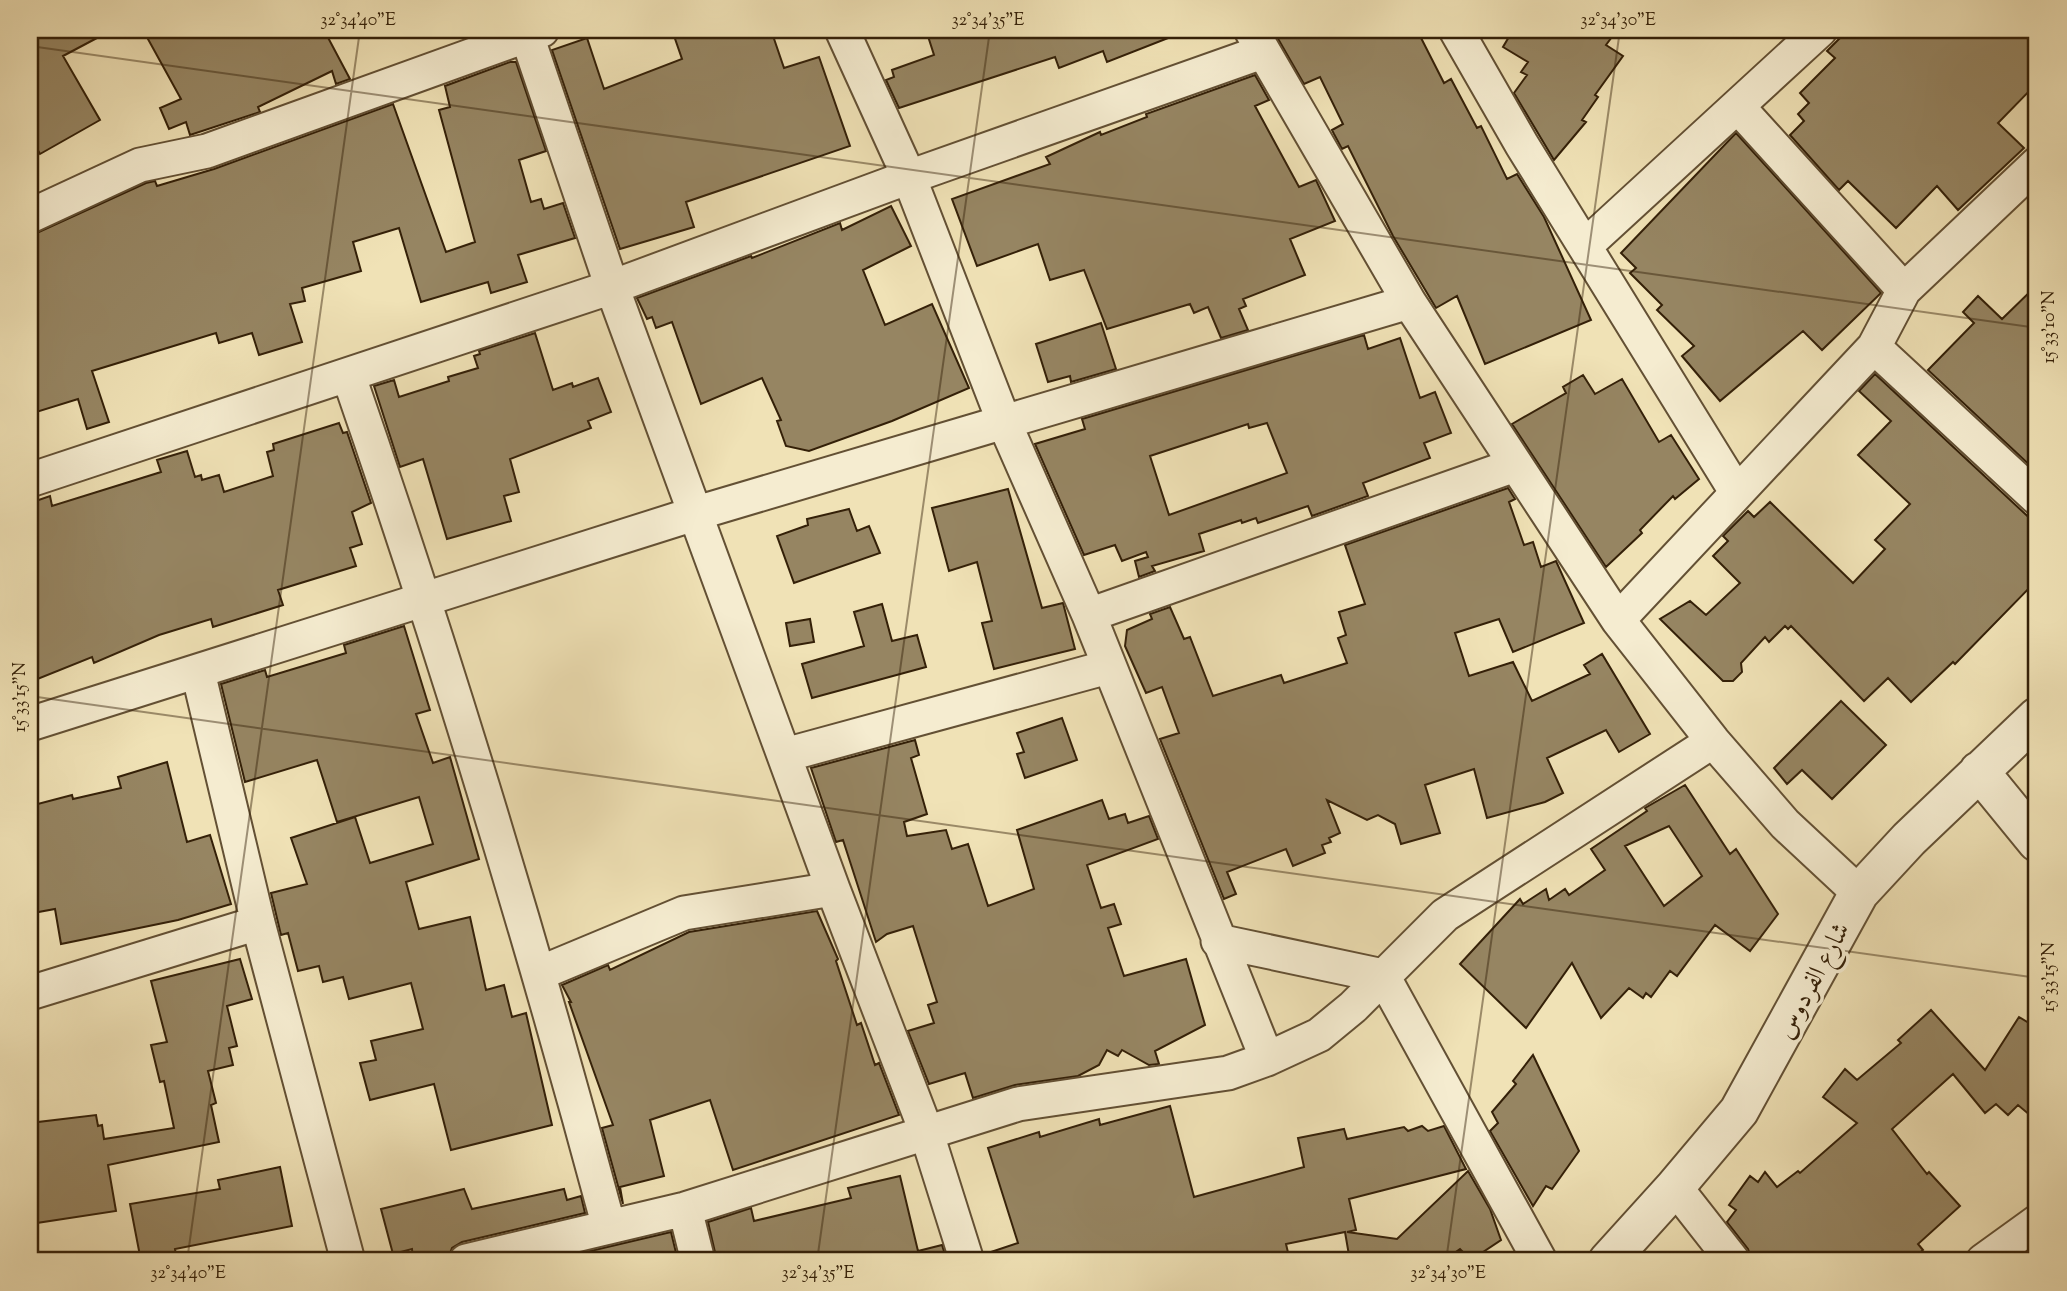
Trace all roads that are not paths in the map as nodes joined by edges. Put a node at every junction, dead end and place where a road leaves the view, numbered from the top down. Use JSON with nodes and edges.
{"nodes":[{"id":1,"x":842,"y":30,"type":"edge"},
{"id":2,"x":1456,"y":30,"type":"edge"},
{"id":3,"x":1820,"y":30,"type":"edge"},
{"id":4,"x":532,"y":31,"type":"edge"},
{"id":5,"x":1256,"y":41,"type":"edge"},
{"id":6,"x":1738,"y":107,"type":"junction"},
{"id":7,"x":2037,"y":164,"type":"edge"},
{"id":8,"x":909,"y":177,"type":"junction"},
{"id":9,"x":30,"y":216,"type":"edge"},
{"id":10,"x":1585,"y":246,"type":"junction"},
{"id":11,"x":612,"y":287,"type":"junction"},
{"id":12,"x":1904,"y":289,"type":"junction"},
{"id":13,"x":1409,"y":302,"type":"junction"},
{"id":14,"x":1874,"y":347,"type":"junction"},
{"id":15,"x":349,"y":376,"type":"junction"},
{"id":16,"x":1004,"y":422,"type":"junction"},
{"id":17,"x":1515,"y":465,"type":"junction"},
{"id":18,"x":30,"y":480,"type":"edge"},
{"id":19,"x":1737,"y":493,"type":"junction"},
{"id":20,"x":2037,"y":498,"type":"edge"},
{"id":21,"x":697,"y":513,"type":"junction"},
{"id":22,"x":426,"y":599,"type":"junction"},
{"id":23,"x":1089,"y":615,"type":"junction"},
{"id":24,"x":1618,"y":620,"type":"junction"},
{"id":25,"x":1108,"y":667,"type":"junction"},
{"id":26,"x":198,"y":672,"type":"junction"},
{"id":27,"x":2037,"y":717,"type":"edge"},
{"id":28,"x":30,"y":724,"type":"edge"},
{"id":29,"x":1713,"y":741,"type":"junction"},
{"id":30,"x":785,"y":755,"type":"junction"},
{"id":31,"x":1979,"y":771,"type":"junction"},
{"id":32,"x":2037,"y":842,"type":"edge"},
{"id":33,"x":833,"y":890,"type":"junction"},
{"id":34,"x":1859,"y":893,"type":"junction"},
{"id":35,"x":258,"y":923,"type":"junction"},
{"id":36,"x":1218,"y":941,"type":"junction"},
{"id":37,"x":540,"y":973,"type":"junction"},
{"id":38,"x":1383,"y":976,"type":"junction"},
{"id":39,"x":30,"y":993,"type":"edge"},
{"id":40,"x":1267,"y":1059,"type":"junction"},
{"id":41,"x":926,"y":1131,"type":"junction"},
{"id":42,"x":1675,"y":1188,"type":"junction"},
{"id":43,"x":685,"y":1209,"type":"junction"},
{"id":44,"x":2037,"y":1222,"type":"edge"},
{"id":45,"x":609,"y":1227,"type":"junction"},
{"id":46,"x":481,"y":1259,"type":"edge"},
{"id":47,"x":348,"y":1261,"type":"edge"},
{"id":48,"x":698,"y":1261,"type":"edge"},
{"id":49,"x":967,"y":1261,"type":"edge"},
{"id":50,"x":1540,"y":1261,"type":"edge"},
{"id":51,"x":1608,"y":1261,"type":"edge"},
{"id":52,"x":1732,"y":1261,"type":"edge"},
{"id":53,"x":1983,"y":1261,"type":"edge"}],
"edges":[{"from":1,"to":8,"type":"street"},
{"from":2,"to":10,"type":"street"},
{"from":3,"to":6,"type":"street"},
{"from":4,"to":9,"type":"street"},
{"from":4,"to":11,"type":"street"},
{"from":5,"to":8,"type":"street"},
{"from":5,"to":13,"type":"street"},
{"from":6,"to":10,"type":"street"},
{"from":6,"to":12,"type":"street"},
{"from":7,"to":12,"type":"street"},
{"from":8,"to":11,"type":"street"},
{"from":8,"to":16,"type":"street"},
{"from":10,"to":19,"type":"street"},
{"from":11,"to":15,"type":"street"},
{"from":11,"to":21,"type":"street"},
{"from":12,"to":14,"type":"street"},
{"from":13,"to":16,"type":"street"},
{"from":13,"to":17,"type":"street"},
{"from":14,"to":19,"type":"street"},
{"from":14,"to":20,"type":"street"},
{"from":15,"to":18,"type":"street"},
{"from":15,"to":22,"type":"street"},
{"from":16,"to":21,"type":"street"},
{"from":16,"to":23,"type":"street"},
{"from":17,"to":23,"type":"street"},
{"from":17,"to":24,"type":"street"},
{"from":19,"to":24,"type":"street"},
{"from":21,"to":22,"type":"street"},
{"from":21,"to":30,"type":"street"},
{"from":22,"to":26,"type":"street"},
{"from":22,"to":37,"type":"street"},
{"from":23,"to":25,"type":"street"},
{"from":24,"to":29,"type":"street"},
{"from":25,"to":30,"type":"street"},
{"from":25,"to":36,"type":"street"},
{"from":26,"to":28,"type":"street"},
{"from":26,"to":35,"type":"street"},
{"from":27,"to":31,"type":"street","name":"شارع الفردوس"},
{"from":29,"to":34,"type":"street"},
{"from":29,"to":38,"type":"street"},
{"from":30,"to":33,"type":"street"},
{"from":31,"to":32,"type":"street"},
{"from":31,"to":34,"type":"street","name":"شارع الفردوس"},
{"from":33,"to":37,"type":"street"},
{"from":33,"to":41,"type":"street"},
{"from":34,"to":42,"type":"street","name":"شارع الفردوس"},
{"from":35,"to":39,"type":"street"},
{"from":35,"to":47,"type":"street"},
{"from":36,"to":38,"type":"street"},
{"from":36,"to":40,"type":"street"},
{"from":37,"to":45,"type":"street"},
{"from":38,"to":40,"type":"street"},
{"from":38,"to":50,"type":"street"},
{"from":40,"to":41,"type":"street"},
{"from":41,"to":43,"type":"street"},
{"from":41,"to":49,"type":"street"},
{"from":42,"to":51,"type":"street","name":"شارع الفردوس"},
{"from":42,"to":52,"type":"street"},
{"from":43,"to":45,"type":"street"},
{"from":43,"to":48,"type":"street"},
{"from":44,"to":53,"type":"street"},
{"from":45,"to":46,"type":"street"}]}
